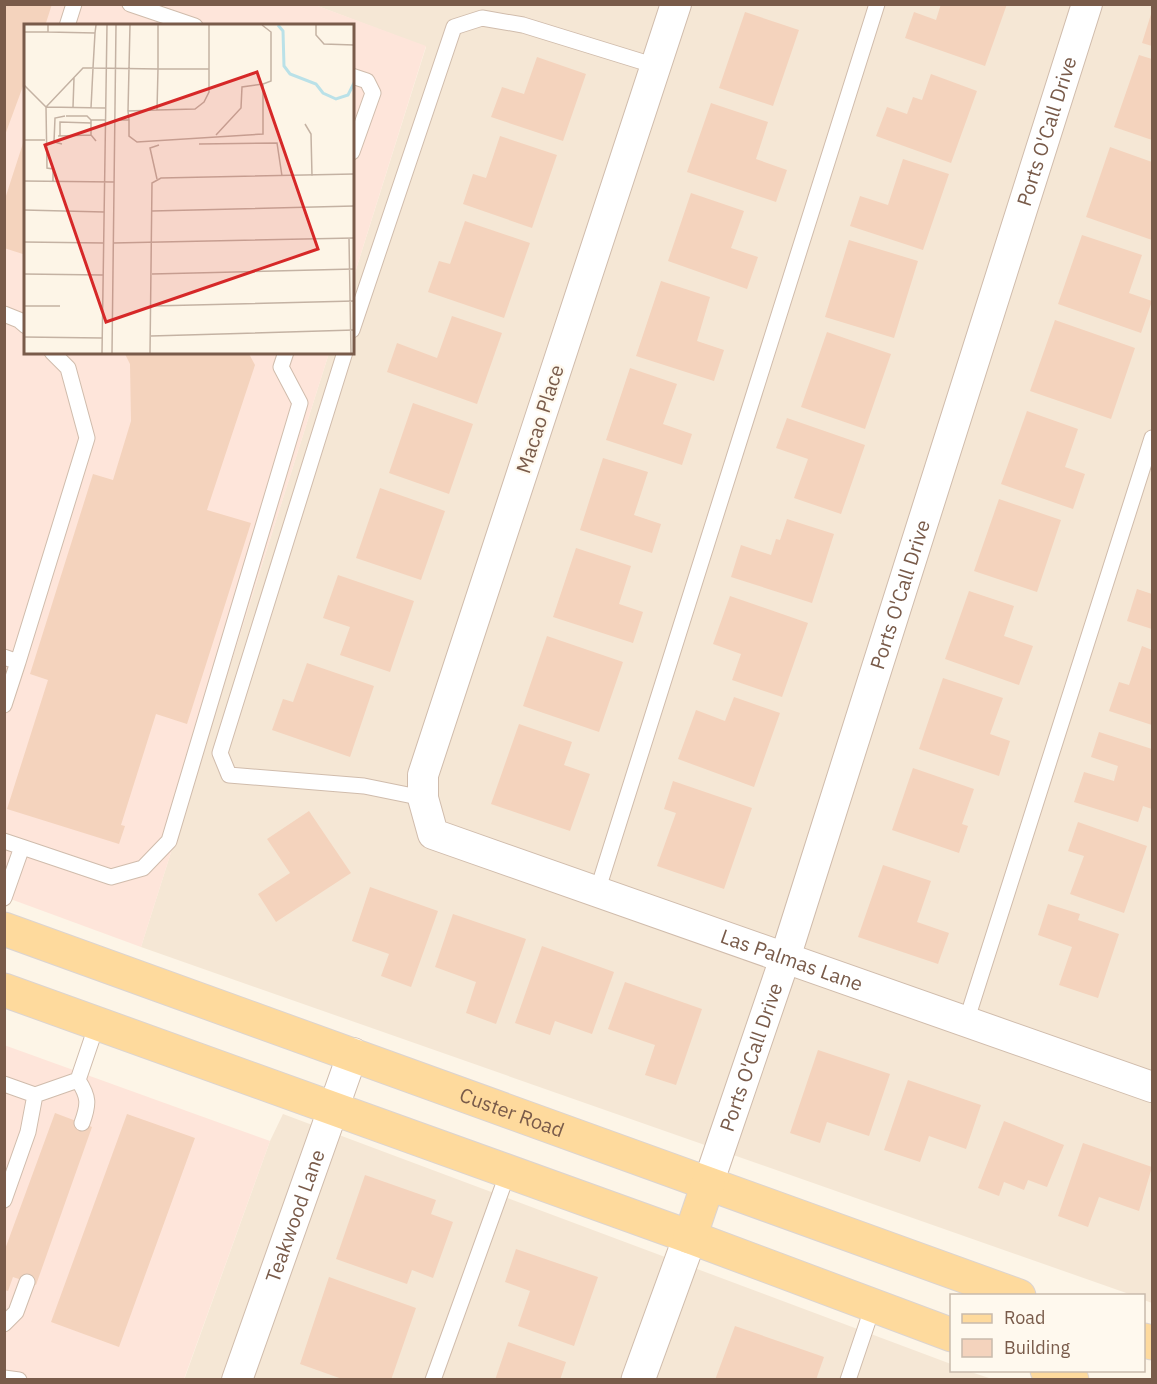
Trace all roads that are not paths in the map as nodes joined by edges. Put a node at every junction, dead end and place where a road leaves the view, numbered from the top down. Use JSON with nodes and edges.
{"nodes":[{"id":1,"x":74,"y":4,"type":"edge"},
{"id":2,"x":130,"y":4,"type":"edge"},
{"id":3,"x":676,"y":4,"type":"edge"},
{"id":4,"x":877,"y":4,"type":"edge"},
{"id":5,"x":1087,"y":4,"type":"edge"},
{"id":6,"x":68,"y":24,"type":"edge"},
{"id":7,"x":189,"y":24,"type":"edge"},
{"id":8,"x":656,"y":66,"type":"junction"},
{"id":9,"x":354,"y":77,"type":"edge"},
{"id":10,"x":354,"y":146,"type":"edge"},
{"id":11,"x":4,"y":314,"type":"edge"},
{"id":12,"x":24,"y":324,"type":"edge"},
{"id":13,"x":354,"y":324,"type":"edge"},
{"id":14,"x":54,"y":354,"type":"edge"},
{"id":15,"x":274,"y":354,"type":"edge"},
{"id":16,"x":285,"y":354,"type":"edge"},
{"id":17,"x":344,"y":354,"type":"edge"},
{"id":18,"x":281,"y":368,"type":"junction"},
{"id":19,"x":1152,"y":438,"type":"edge"},
{"id":20,"x":11,"y":660,"type":"edge"},
{"id":21,"x":4,"y":705,"type":"edge"},
{"id":22,"x":423,"y":798,"type":"junction"},
{"id":23,"x":433,"y":834,"type":"joint"},
{"id":24,"x":4,"y":841,"type":"edge"},
{"id":25,"x":22,"y":847,"type":"junction"},
{"id":26,"x":597,"y":892,"type":"junction"},
{"id":27,"x":4,"y":898,"type":"edge"},
{"id":28,"x":4,"y":929,"type":"edge"},
{"id":29,"x":785,"y":958,"type":"junction"},
{"id":30,"x":4,"y":990,"type":"edge"},
{"id":31,"x":966,"y":1022,"type":"junction"},
{"id":32,"x":97,"y":1024,"type":"junction"},
{"id":33,"x":353,"y":1053,"type":"junction"},
{"id":34,"x":78,"y":1080,"type":"junction"},
{"id":35,"x":4,"y":1084,"type":"edge"},
{"id":36,"x":1152,"y":1087,"type":"edge"},
{"id":37,"x":35,"y":1095,"type":"junction"},
{"id":38,"x":334,"y":1109,"type":"junction"},
{"id":39,"x":82,"y":1123,"type":"dead end"},
{"id":40,"x":508,"y":1172,"type":"junction"},
{"id":41,"x":708,"y":1184,"type":"junction"},
{"id":42,"x":4,"y":1200,"type":"edge"},
{"id":43,"x":690,"y":1237,"type":"junction"},
{"id":44,"x":27,"y":1282,"type":"dead end"},
{"id":45,"x":1013,"y":1294,"type":"edge"},
{"id":46,"x":873,"y":1306,"type":"junction"},
{"id":47,"x":4,"y":1324,"type":"edge"},
{"id":48,"x":950,"y":1335,"type":"edge"},
{"id":49,"x":1050,"y":1372,"type":"edge"},
{"id":50,"x":4,"y":1378,"type":"edge"},
{"id":51,"x":19,"y":1380,"type":"edge"},
{"id":52,"x":237,"y":1380,"type":"edge"},
{"id":53,"x":433,"y":1380,"type":"edge"},
{"id":54,"x":638,"y":1380,"type":"edge"},
{"id":55,"x":848,"y":1380,"type":"edge"},
{"id":56,"x":1072,"y":1380,"type":"edge"}],
"edges":[{"from":1,"to":6,"type":"lane"},
{"from":2,"to":7,"type":"lane"},
{"from":3,"to":8,"type":"street","name":"Macao Place"},
{"from":4,"to":26,"type":"lane"},
{"from":5,"to":29,"type":"street","name":"Ports O'Call Drive"},
{"from":8,"to":13,"type":"lane"},
{"from":8,"to":22,"type":"street","name":"Macao Place"},
{"from":9,"to":10,"type":"lane"},
{"from":11,"to":12,"type":"lane"},
{"from":14,"to":20,"type":"lane"},
{"from":15,"to":18,"type":"lane"},
{"from":16,"to":18,"type":"lane"},
{"from":17,"to":22,"type":"lane"},
{"from":18,"to":25,"type":"lane"},
{"from":19,"to":31,"type":"lane"},
{"from":20,"to":21,"type":"lane"},
{"from":22,"to":23,"type":"street","name":"Macao Place"},
{"from":23,"to":26,"type":"street","name":"Las Palmas Lane"},
{"from":24,"to":25,"type":"lane"},
{"from":25,"to":27,"type":"lane"},
{"from":26,"to":29,"type":"street","name":"Las Palmas Lane"},
{"from":28,"to":33,"type":"main road","name":"Custer Road"},
{"from":29,"to":31,"type":"street","name":"Las Palmas Lane"},
{"from":29,"to":41,"type":"street","name":"Ports O'Call Drive"},
{"from":30,"to":32,"type":"main road"},
{"from":31,"to":36,"type":"street","name":"Las Palmas Lane"},
{"from":32,"to":34,"type":"lane"},
{"from":32,"to":38,"type":"main road"},
{"from":33,"to":38,"type":"street","name":"Teakwood Lane"},
{"from":33,"to":41,"type":"main road","name":"Custer Road"},
{"from":34,"to":37,"type":"lane"},
{"from":34,"to":39,"type":"lane"},
{"from":35,"to":37,"type":"lane"},
{"from":37,"to":42,"type":"lane"},
{"from":38,"to":40,"type":"main road"},
{"from":38,"to":52,"type":"street","name":"Teakwood Lane"},
{"from":40,"to":43,"type":"main road"},
{"from":40,"to":53,"type":"lane"},
{"from":41,"to":43,"type":"main road"},
{"from":41,"to":45,"type":"main road","name":"Custer Road"},
{"from":43,"to":46,"type":"main road"},
{"from":43,"to":54,"type":"street"},
{"from":44,"to":47,"type":"lane"},
{"from":46,"to":48,"type":"main road"},
{"from":46,"to":55,"type":"lane"},
{"from":49,"to":56,"type":"main road"},
{"from":50,"to":51,"type":"lane"}]}
